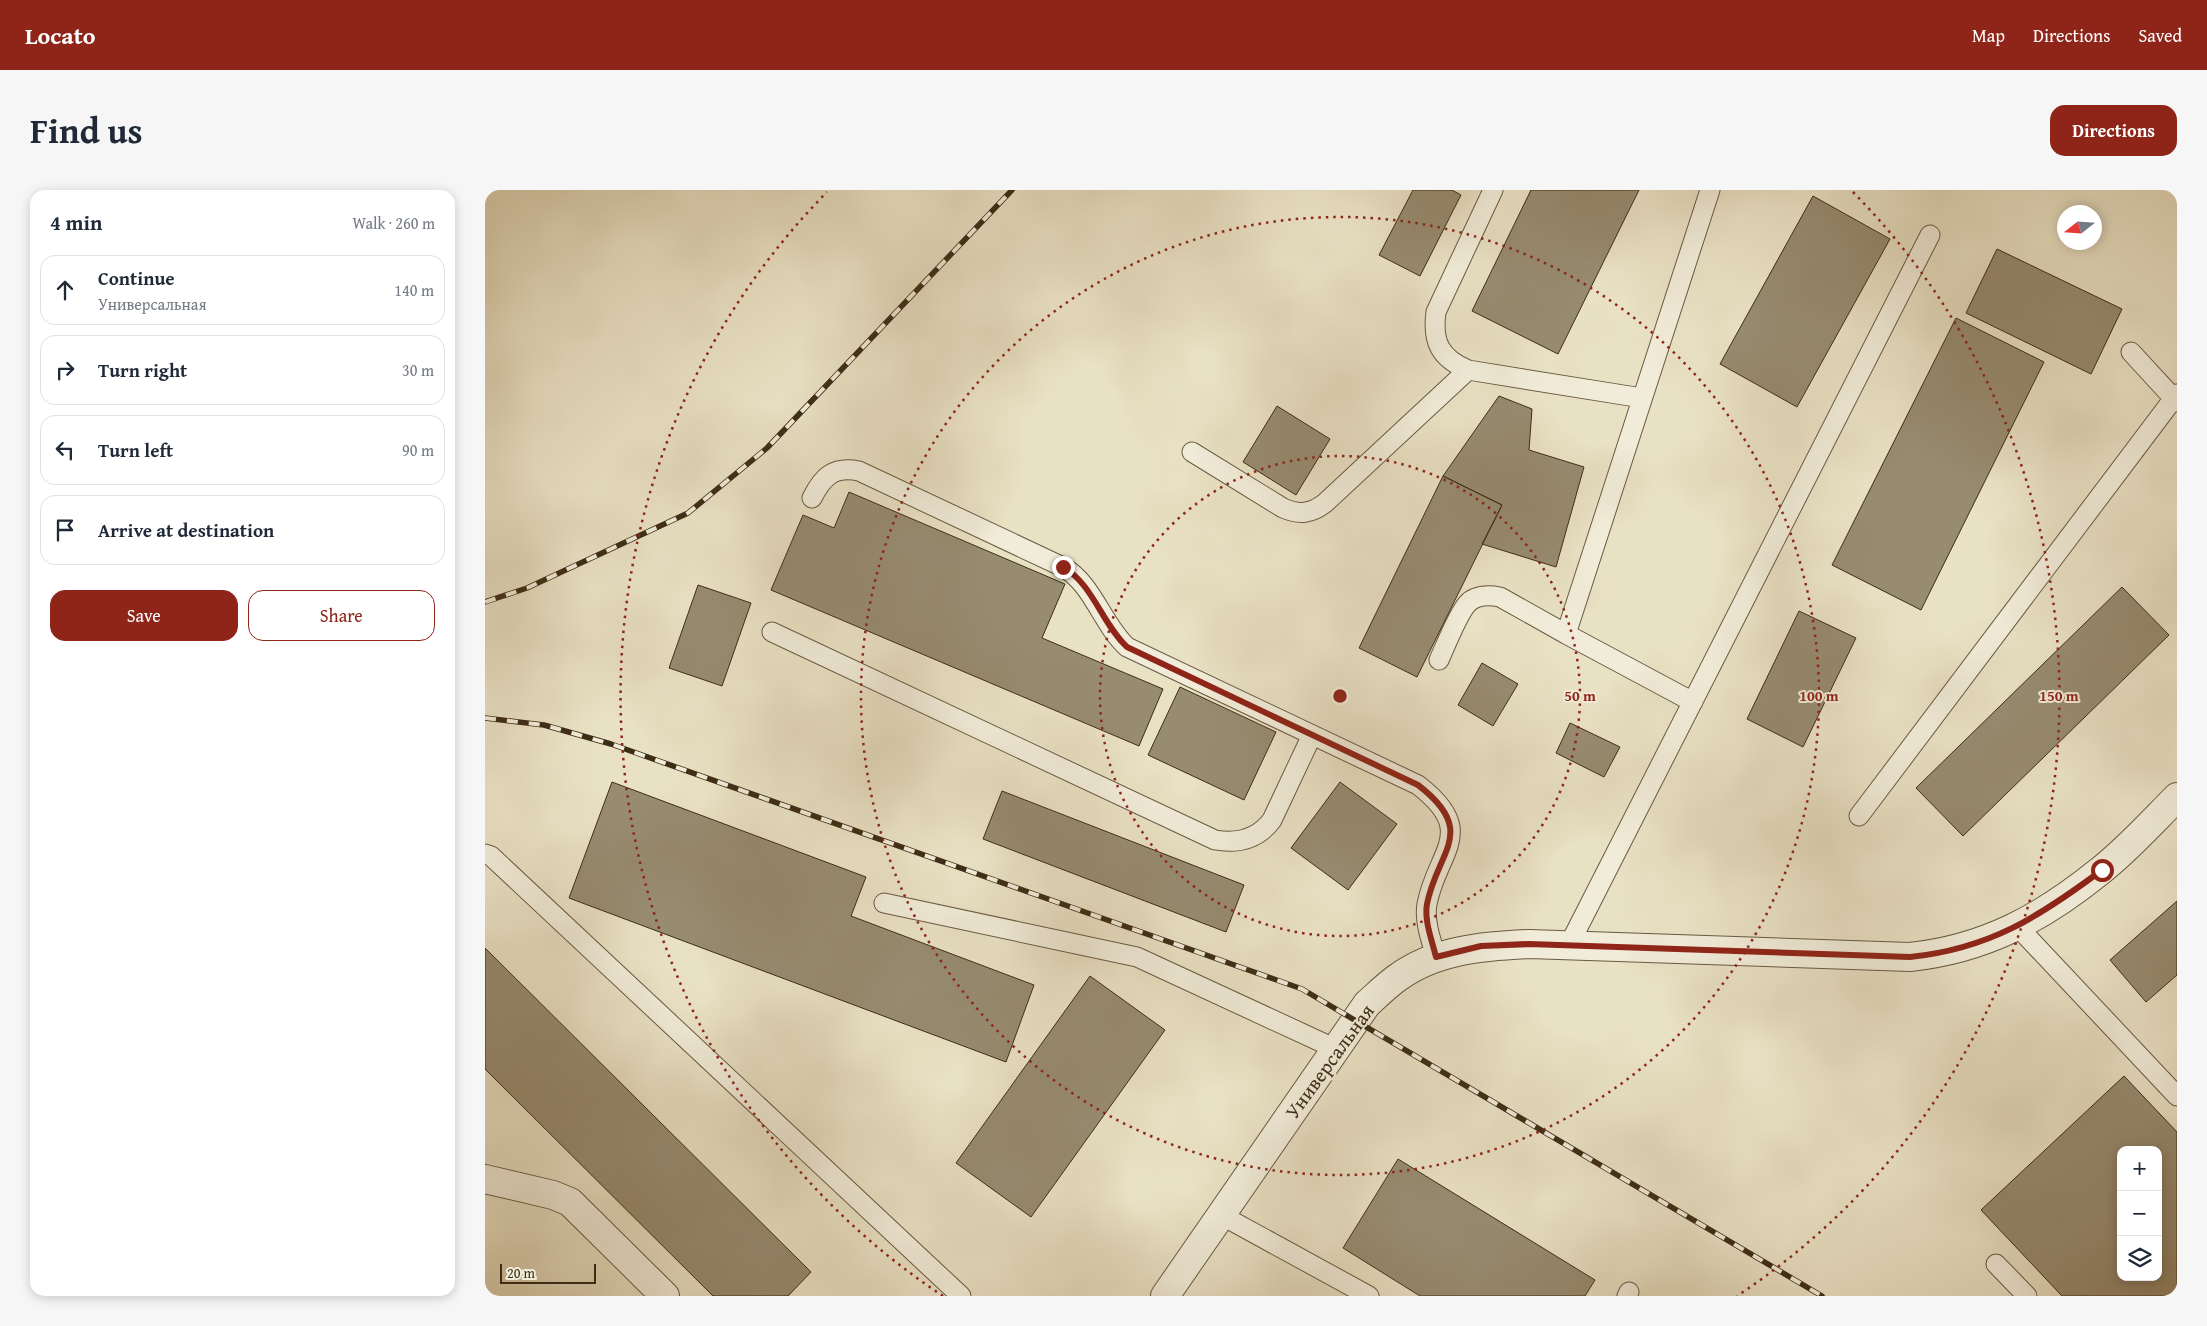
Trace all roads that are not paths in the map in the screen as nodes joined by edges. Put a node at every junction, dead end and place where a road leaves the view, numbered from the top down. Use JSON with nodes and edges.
{"nodes":[{"id":1,"x":1493,"y":190,"type":"edge"},
{"id":2,"x":1710,"y":190,"type":"edge"},
{"id":3,"x":1930,"y":236,"type":"dead end"},
{"id":4,"x":2131,"y":352,"type":"dead end"},
{"id":5,"x":1468,"y":370,"type":"junction"},
{"id":6,"x":1642,"y":398,"type":"junction"},
{"id":7,"x":2176,"y":398,"type":"edge"},
{"id":8,"x":1192,"y":452,"type":"dead end"},
{"id":9,"x":812,"y":498,"type":"dead end"},
{"id":10,"x":772,"y":632,"type":"dead end"},
{"id":11,"x":1566,"y":634,"type":"junction"},
{"id":12,"x":1439,"y":660,"type":"dead end"},
{"id":13,"x":1693,"y":702,"type":"junction"},
{"id":14,"x":1312,"y":735,"type":"junction"},
{"id":15,"x":2177,"y":797,"type":"edge"},
{"id":16,"x":1859,"y":816,"type":"dead end"},
{"id":17,"x":485,"y":854,"type":"edge"},
{"id":18,"x":884,"y":903,"type":"dead end"},
{"id":19,"x":2017,"y":926,"type":"junction"},
{"id":20,"x":1569,"y":945,"type":"junction"},
{"id":21,"x":1436,"y":957,"type":"junction"},
{"id":22,"x":1336,"y":1049,"type":"junction"},
{"id":23,"x":2177,"y":1096,"type":"edge"},
{"id":24,"x":485,"y":1179,"type":"edge"},
{"id":25,"x":1221,"y":1215,"type":"junction"},
{"id":26,"x":1996,"y":1264,"type":"dead end"},
{"id":27,"x":665,"y":1296,"type":"edge"},
{"id":28,"x":961,"y":1296,"type":"edge"},
{"id":29,"x":1165,"y":1296,"type":"edge"},
{"id":30,"x":1369,"y":1296,"type":"edge"},
{"id":31,"x":2027,"y":1296,"type":"edge"}],
"edges":[{"from":1,"to":5,"type":"lane"},
{"from":2,"to":6,"type":"lane"},
{"from":3,"to":13,"type":"lane"},
{"from":4,"to":7,"type":"lane"},
{"from":5,"to":6,"type":"lane"},
{"from":5,"to":8,"type":"lane"},
{"from":6,"to":11,"type":"lane"},
{"from":7,"to":16,"type":"lane"},
{"from":9,"to":14,"type":"lane"},
{"from":10,"to":14,"type":"lane"},
{"from":11,"to":12,"type":"lane"},
{"from":11,"to":13,"type":"lane"},
{"from":13,"to":20,"type":"lane"},
{"from":14,"to":21,"type":"lane"},
{"from":15,"to":19,"type":"street","name":"Универсальная"},
{"from":17,"to":28,"type":"lane"},
{"from":18,"to":22,"type":"lane"},
{"from":19,"to":20,"type":"street","name":"Универсальная"},
{"from":19,"to":23,"type":"lane"},
{"from":20,"to":21,"type":"street","name":"Универсальная"},
{"from":21,"to":22,"type":"street","name":"Универсальная"},
{"from":22,"to":25,"type":"street","name":"Универсальная"},
{"from":24,"to":27,"type":"street"},
{"from":25,"to":29,"type":"street","name":"Универсальная"},
{"from":25,"to":30,"type":"lane"},
{"from":26,"to":31,"type":"lane"}]}
